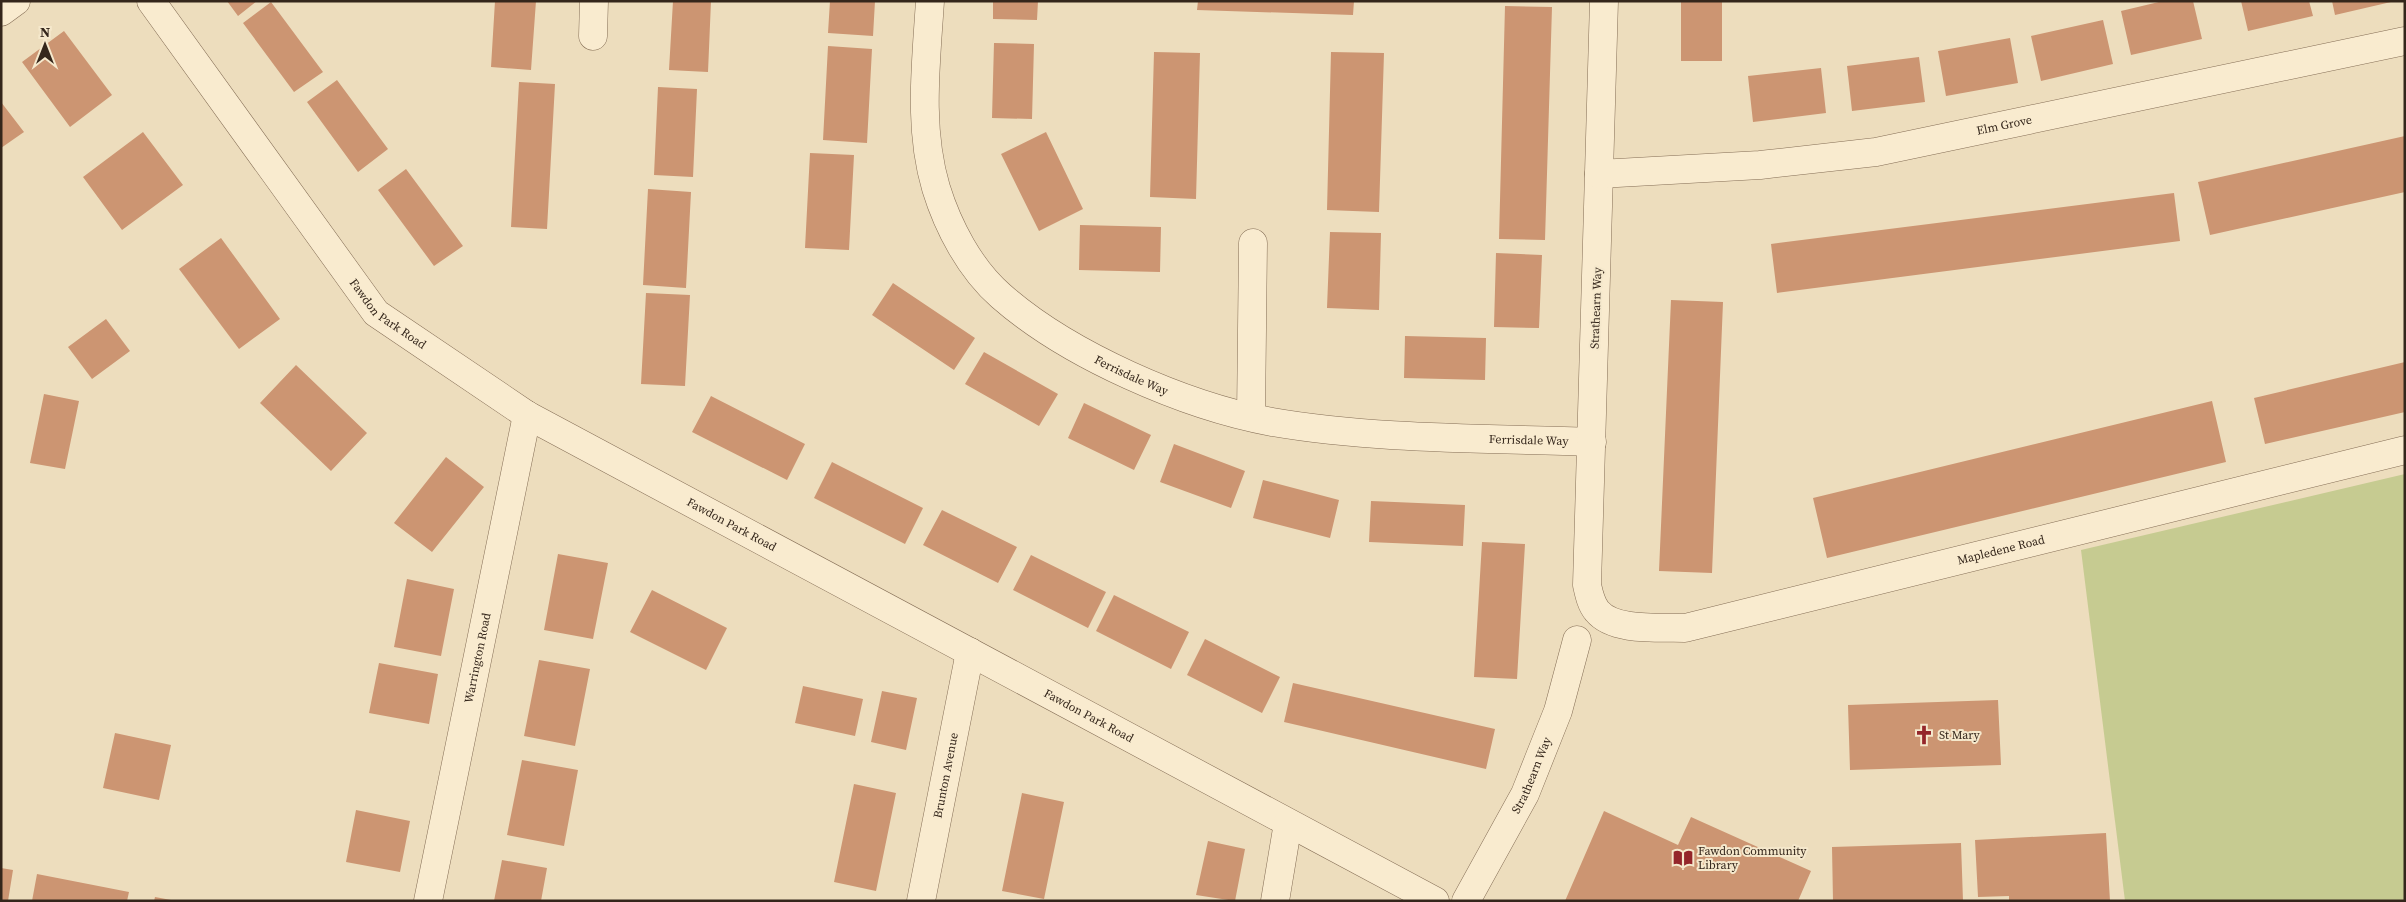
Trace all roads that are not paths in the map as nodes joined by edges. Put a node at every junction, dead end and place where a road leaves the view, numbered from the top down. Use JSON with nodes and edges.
{"nodes":[{"id":1,"x":16,"y":1,"type":"edge"},
{"id":2,"x":151,"y":1,"type":"edge"},
{"id":3,"x":594,"y":1,"type":"edge"},
{"id":4,"x":930,"y":1,"type":"edge"},
{"id":5,"x":1604,"y":1,"type":"edge"},
{"id":6,"x":1,"y":12,"type":"edge"},
{"id":7,"x":592,"y":36,"type":"dead end"},
{"id":8,"x":2405,"y":41,"type":"edge"},
{"id":9,"x":1599,"y":174,"type":"junction"},
{"id":10,"x":1253,"y":243,"type":"dead end"},
{"id":11,"x":527,"y":415,"type":"junction"},
{"id":12,"x":1251,"y":416,"type":"junction"},
{"id":13,"x":1592,"y":442,"type":"junction"},
{"id":14,"x":2405,"y":450,"type":"edge"},
{"id":15,"x":1598,"y":612,"type":"joint"},
{"id":16,"x":1577,"y":640,"type":"dead end"},
{"id":17,"x":970,"y":652,"type":"junction"},
{"id":18,"x":1288,"y":822,"type":"junction"},
{"id":19,"x":428,"y":901,"type":"edge"},
{"id":20,"x":922,"y":901,"type":"edge"},
{"id":21,"x":1276,"y":901,"type":"edge"},
{"id":22,"x":1435,"y":901,"type":"edge"},
{"id":23,"x":1466,"y":901,"type":"edge"}],
"edges":[{"from":1,"to":6,"type":"street"},
{"from":2,"to":11,"type":"street","name":"Fawdon Park Road"},
{"from":3,"to":7,"type":"street"},
{"from":4,"to":12,"type":"street","name":"Ferrisdale Way"},
{"from":5,"to":9,"type":"street","name":"Strathearn Way"},
{"from":8,"to":9,"type":"street","name":"Elm Grove"},
{"from":9,"to":13,"type":"street","name":"Strathearn Way"},
{"from":10,"to":12,"type":"street"},
{"from":11,"to":17,"type":"street","name":"Fawdon Park Road"},
{"from":11,"to":19,"type":"street","name":"Warrington Road"},
{"from":12,"to":13,"type":"street","name":"Ferrisdale Way"},
{"from":13,"to":15,"type":"street","name":"Strathearn Way"},
{"from":14,"to":15,"type":"street","name":"Mapledene Road"},
{"from":16,"to":23,"type":"street","name":"Strathearn Way"},
{"from":17,"to":18,"type":"street","name":"Fawdon Park Road"},
{"from":17,"to":20,"type":"street","name":"Brunton Avenue"},
{"from":18,"to":21,"type":"street"},
{"from":18,"to":22,"type":"street","name":"Fawdon Park Road"}]}
